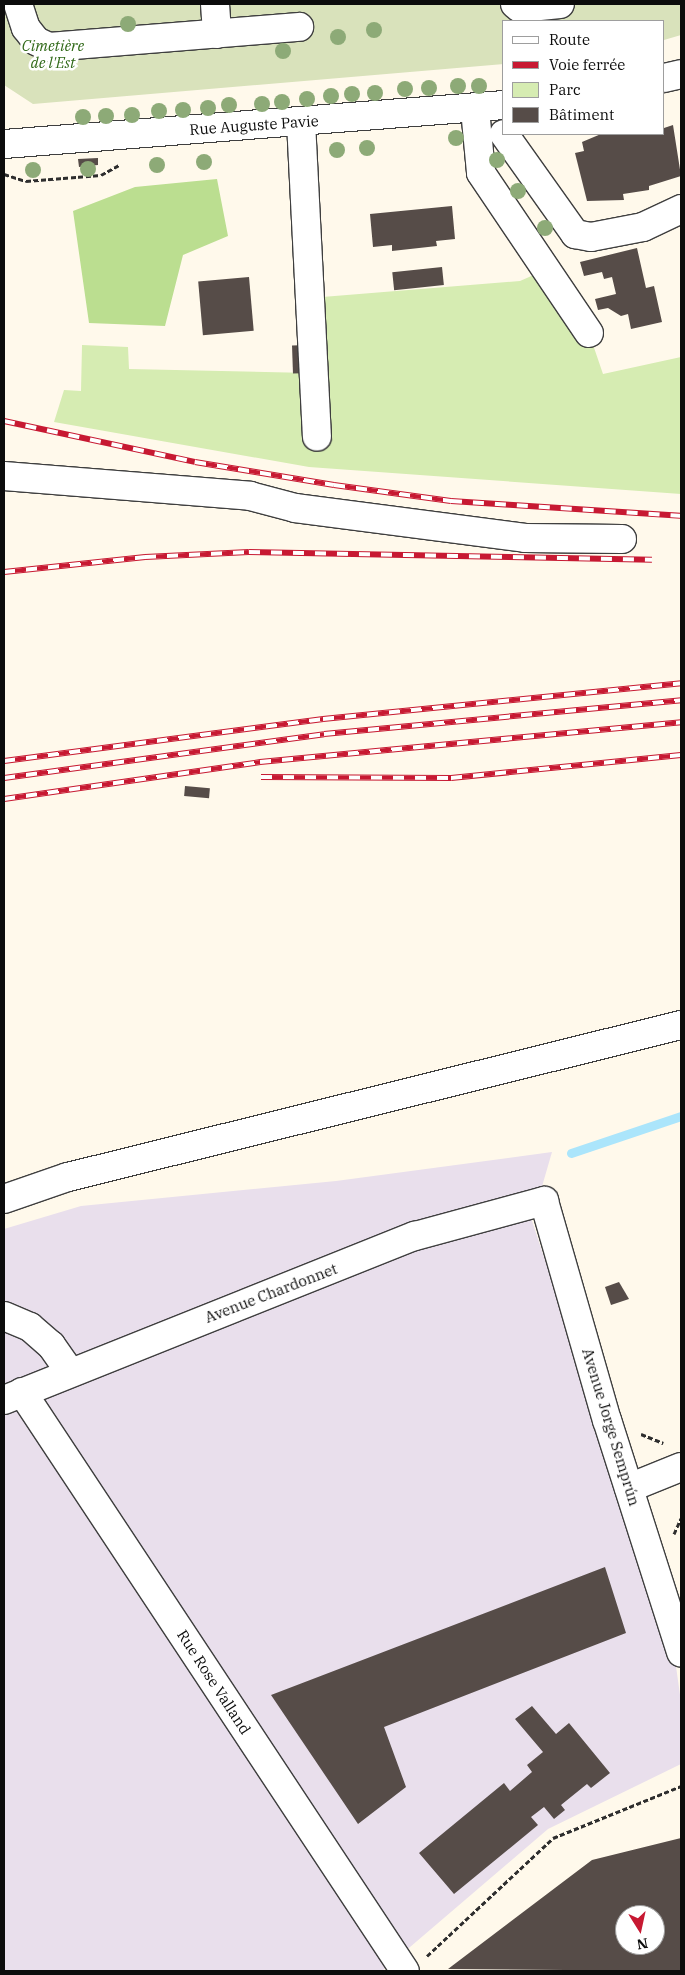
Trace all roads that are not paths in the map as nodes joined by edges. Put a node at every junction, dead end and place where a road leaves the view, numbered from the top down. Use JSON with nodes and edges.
{"nodes":[{"id":1,"x":18,"y":4,"type":"edge"},
{"id":2,"x":215,"y":4,"type":"edge"},
{"id":3,"x":515,"y":4,"type":"edge"},
{"id":4,"x":560,"y":4,"type":"edge"},
{"id":5,"x":299,"y":27,"type":"dead end"},
{"id":6,"x":217,"y":34,"type":"junction"},
{"id":7,"x":681,"y":74,"type":"edge"},
{"id":8,"x":665,"y":78,"type":"edge"},
{"id":9,"x":493,"y":106,"type":"edge"},
{"id":10,"x":301,"y":122,"type":"junction"},
{"id":11,"x":502,"y":128,"type":"edge"},
{"id":12,"x":505,"y":136,"type":"edge"},
{"id":13,"x":4,"y":144,"type":"edge"},
{"id":14,"x":681,"y":209,"type":"edge"},
{"id":15,"x":643,"y":227,"type":"junction"},
{"id":16,"x":681,"y":227,"type":"edge"},
{"id":17,"x":588,"y":333,"type":"dead end"},
{"id":18,"x":317,"y":436,"type":"dead end"},
{"id":19,"x":4,"y":476,"type":"edge"},
{"id":20,"x":622,"y":539,"type":"dead end"},
{"id":21,"x":681,"y":1025,"type":"edge"},
{"id":22,"x":4,"y":1199,"type":"edge"},
{"id":23,"x":544,"y":1201,"type":"joint"},
{"id":24,"x":4,"y":1316,"type":"edge"},
{"id":25,"x":70,"y":1372,"type":"junction"},
{"id":26,"x":13,"y":1396,"type":"edge"},
{"id":27,"x":681,"y":1467,"type":"edge"},
{"id":28,"x":629,"y":1488,"type":"junction"},
{"id":29,"x":681,"y":1652,"type":"edge"},
{"id":30,"x":415,"y":1965,"type":"edge"}],
"edges":[{"from":1,"to":6,"type":"street"},
{"from":2,"to":6,"type":"street"},
{"from":3,"to":4,"type":"street"},
{"from":5,"to":6,"type":"street"},
{"from":7,"to":8,"type":"street"},
{"from":9,"to":10,"type":"street","name":"Rue Auguste Pavie"},
{"from":9,"to":11,"type":"street"},
{"from":9,"to":17,"type":"street"},
{"from":10,"to":13,"type":"street","name":"Rue Auguste Pavie"},
{"from":10,"to":18,"type":"street"},
{"from":12,"to":15,"type":"street"},
{"from":14,"to":15,"type":"street"},
{"from":15,"to":16,"type":"street"},
{"from":19,"to":20,"type":"street"},
{"from":21,"to":22,"type":"street"},
{"from":23,"to":25,"type":"street","name":"Avenue Chardonnet"},
{"from":23,"to":28,"type":"street","name":"Avenue Jorge Semprún"},
{"from":24,"to":25,"type":"street"},
{"from":25,"to":26,"type":"street","name":"Avenue Chardonnet"},
{"from":26,"to":30,"type":"street","name":"Rue Rose Valland"},
{"from":27,"to":28,"type":"street"},
{"from":28,"to":29,"type":"street","name":"Avenue Jorge Semprún"}]}
